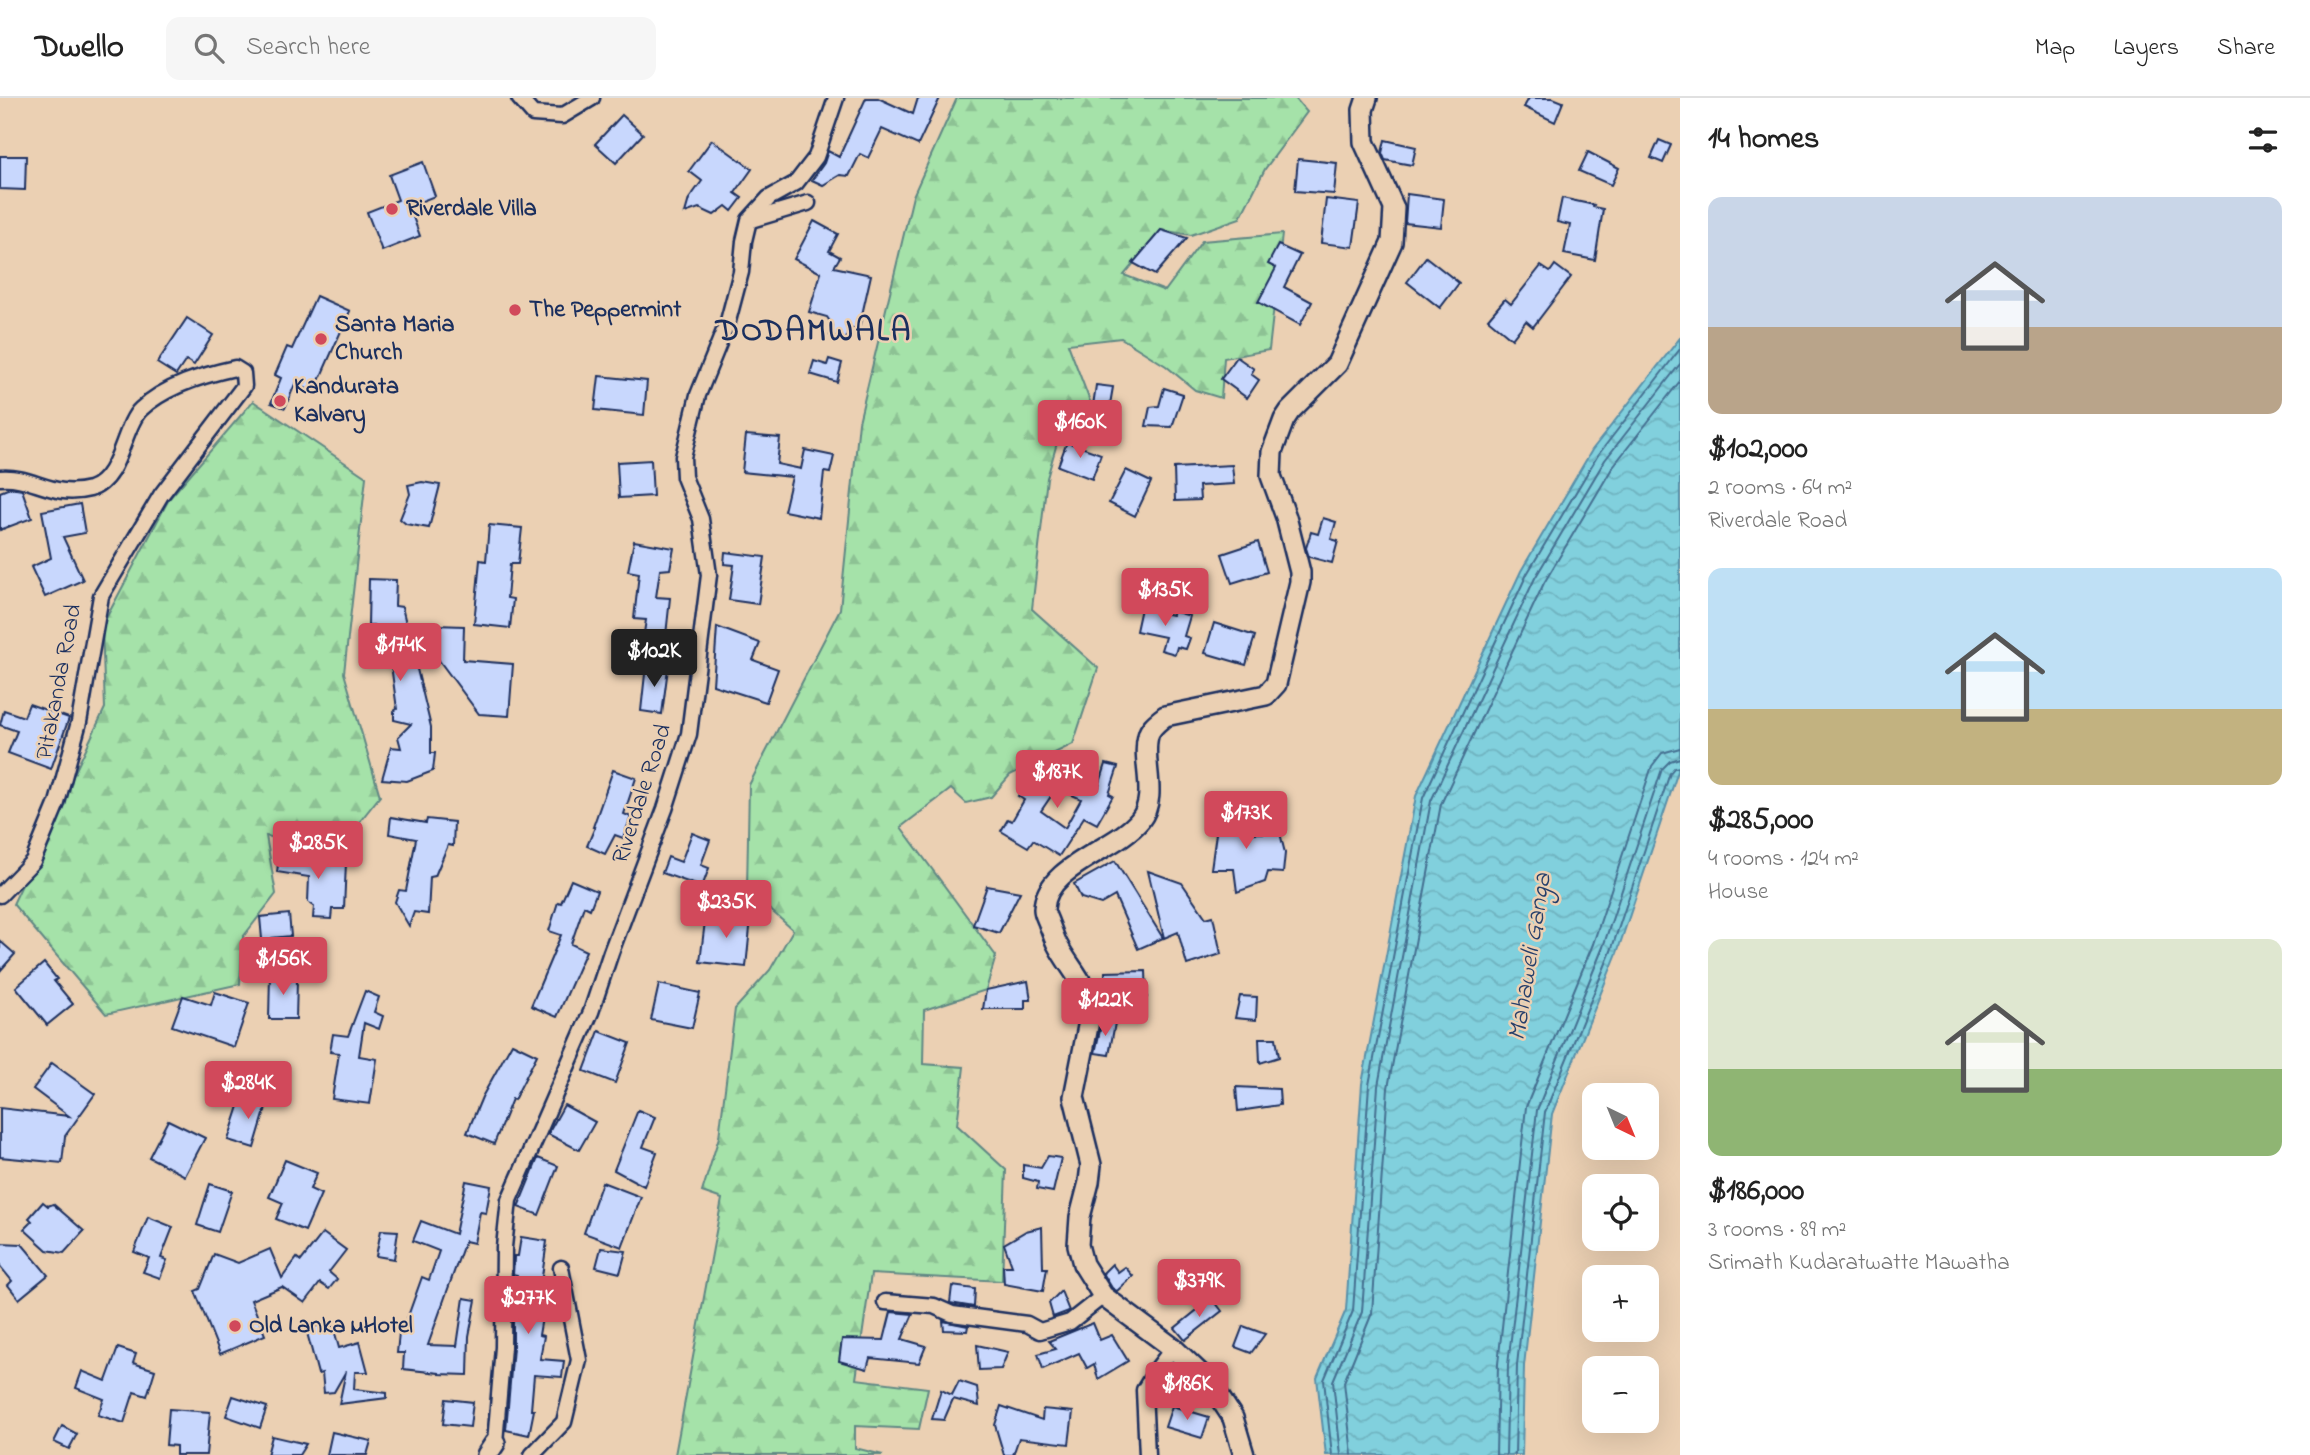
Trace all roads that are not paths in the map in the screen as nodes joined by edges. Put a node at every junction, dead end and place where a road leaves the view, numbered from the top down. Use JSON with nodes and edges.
{"nodes":[{"id":1,"x":519,"y":98,"type":"edge"},
{"id":2,"x":592,"y":98,"type":"edge"},
{"id":3,"x":836,"y":98,"type":"edge"},
{"id":4,"x":1367,"y":98,"type":"edge"},
{"id":5,"x":808,"y":203,"type":"dead end"},
{"id":6,"x":749,"y":220,"type":"junction"},
{"id":7,"x":0,"y":478,"type":"edge"},
{"id":8,"x":0,"y":895,"type":"edge"},
{"id":9,"x":561,"y":1268,"type":"dead end"},
{"id":10,"x":1103,"y":1296,"type":"junction"},
{"id":11,"x":885,"y":1302,"type":"dead end"},
{"id":12,"x":1173,"y":1348,"type":"junction"},
{"id":13,"x":491,"y":1449,"type":"edge"},
{"id":14,"x":532,"y":1455,"type":"edge"},
{"id":15,"x":1146,"y":1455,"type":"edge"},
{"id":16,"x":1244,"y":1455,"type":"edge"}],
"edges":[{"from":1,"to":2,"type":"street"},
{"from":3,"to":6,"type":"street"},
{"from":4,"to":10,"type":"street"},
{"from":5,"to":6,"type":"street"},
{"from":6,"to":13,"type":"street","name":"Riverdale Road"},
{"from":7,"to":8,"type":"street","name":"Pitakanda Road"},
{"from":9,"to":14,"type":"street"},
{"from":10,"to":11,"type":"street"},
{"from":10,"to":12,"type":"street"},
{"from":12,"to":15,"type":"street"},
{"from":12,"to":16,"type":"street"}]}
